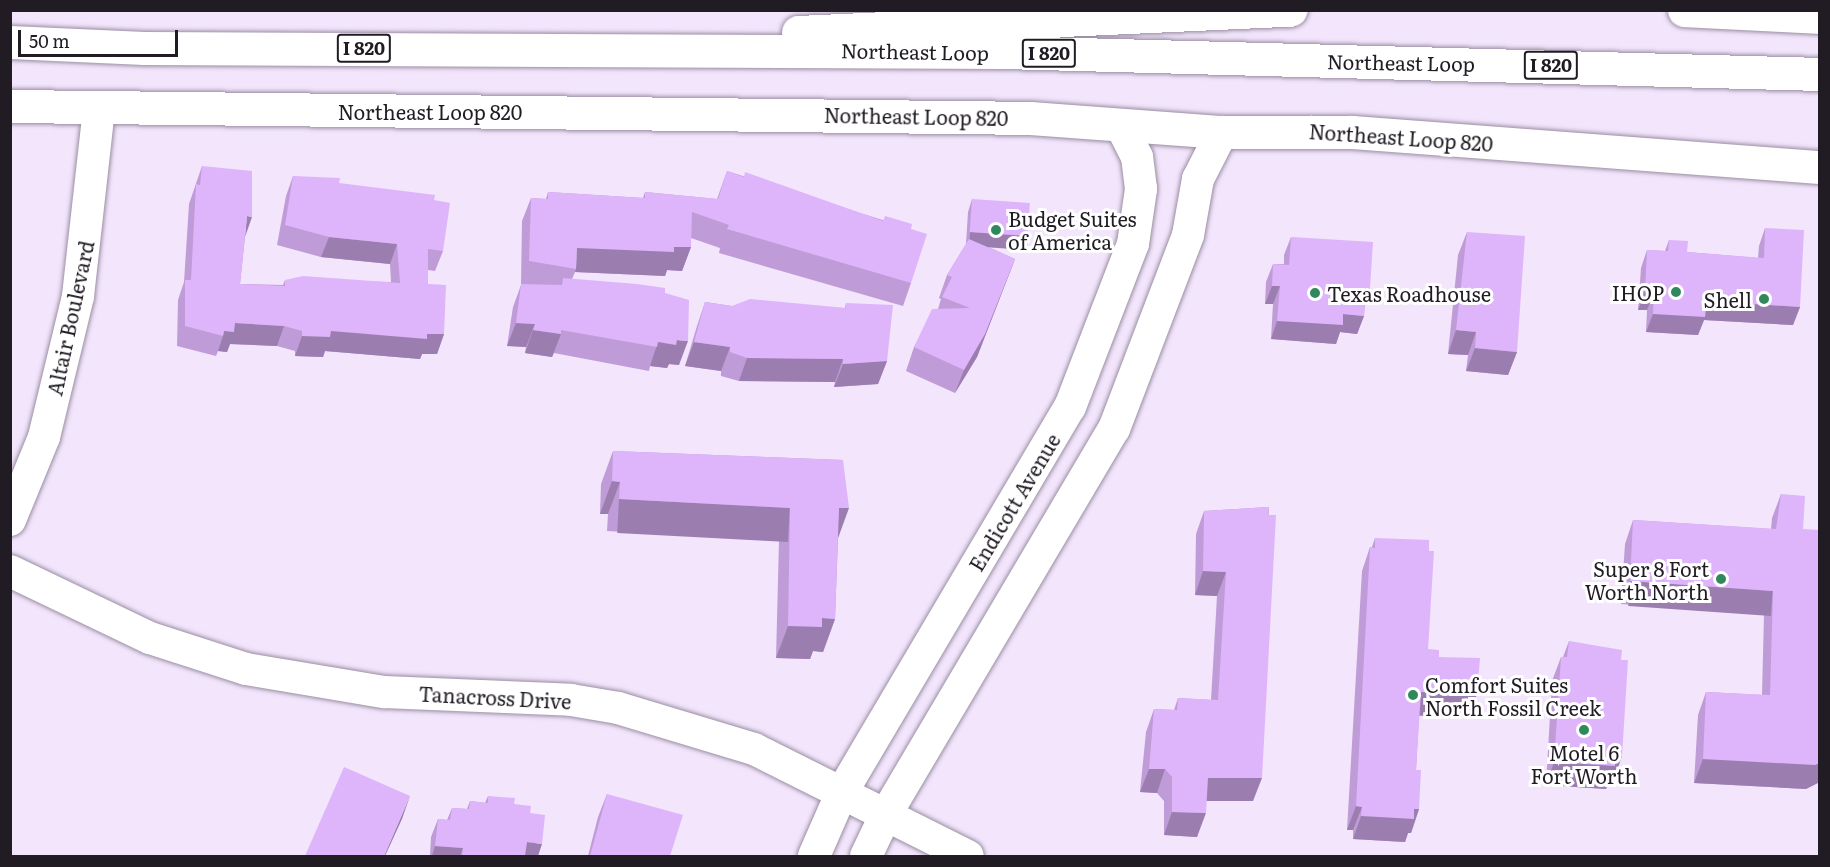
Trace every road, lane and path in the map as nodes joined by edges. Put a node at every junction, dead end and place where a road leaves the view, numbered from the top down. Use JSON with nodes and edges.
{"nodes":[{"id":1,"x":1291,"y":10,"type":"edge"},
{"id":2,"x":1684,"y":10,"type":"edge"},
{"id":3,"x":1820,"y":17,"type":"edge"},
{"id":4,"x":10,"y":42,"type":"edge"},
{"id":5,"x":717,"y":49,"type":"junction"},
{"id":6,"x":1820,"y":74,"type":"edge"},
{"id":7,"x":10,"y":106,"type":"edge"},
{"id":8,"x":99,"y":110,"type":"junction"},
{"id":9,"x":1121,"y":126,"type":"junction"},
{"id":10,"x":1222,"y":132,"type":"junction"},
{"id":11,"x":1820,"y":167,"type":"edge"},
{"id":12,"x":1070,"y":407,"type":"junction"},
{"id":13,"x":1114,"y":429,"type":"junction"},
{"id":14,"x":10,"y":520,"type":"edge"},
{"id":15,"x":10,"y":571,"type":"edge"},
{"id":16,"x":842,"y":792,"type":"junction"},
{"id":17,"x":886,"y":814,"type":"junction"},
{"id":18,"x":814,"y":856,"type":"edge"},
{"id":19,"x":866,"y":856,"type":"edge"},
{"id":20,"x":969,"y":856,"type":"edge"}],
"edges":[{"from":1,"to":5,"type":"main road"},
{"from":2,"to":3,"type":"main road"},
{"from":4,"to":5,"type":"main road","name":"Northeast Loop","number":"I 820"},
{"from":5,"to":6,"type":"main road","name":"Northeast Loop","number":"I 820"},
{"from":7,"to":8,"type":"main road","name":"Northeast Loop 820"},
{"from":8,"to":9,"type":"main road","name":"Northeast Loop 820"},
{"from":8,"to":14,"type":"street","name":"Altair Boulevard"},
{"from":9,"to":10,"type":"main road","name":"Northeast Loop 820"},
{"from":9,"to":12,"type":"street","name":"Endicott Avenue"},
{"from":10,"to":11,"type":"main road","name":"Northeast Loop 820"},
{"from":10,"to":13,"type":"street"},
{"from":12,"to":13,"type":"street"},
{"from":12,"to":16,"type":"street","name":"Endicott Avenue"},
{"from":13,"to":17,"type":"street"},
{"from":15,"to":16,"type":"street","name":"Tanacross Drive"},
{"from":16,"to":17,"type":"street","name":"Tanacross Drive"},
{"from":16,"to":18,"type":"street","name":"Endicott Avenue"},
{"from":17,"to":19,"type":"street"},
{"from":17,"to":20,"type":"street","name":"Tanacross Drive"}]}
